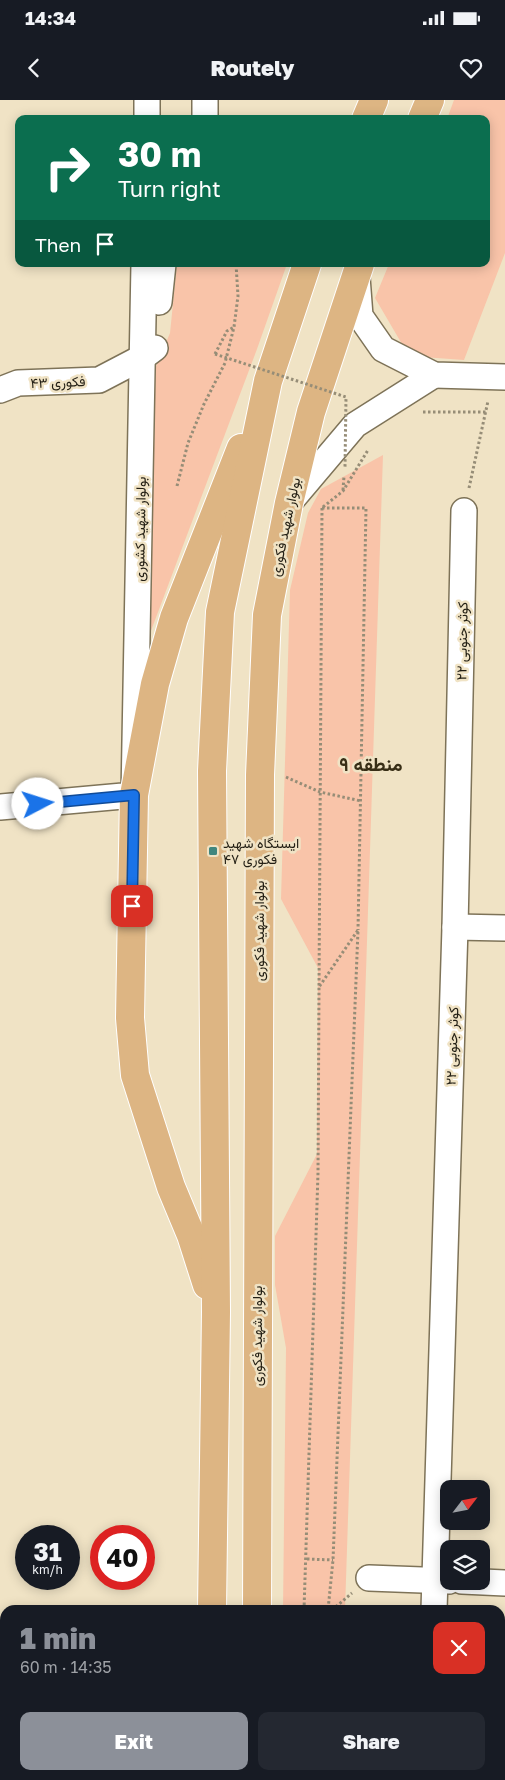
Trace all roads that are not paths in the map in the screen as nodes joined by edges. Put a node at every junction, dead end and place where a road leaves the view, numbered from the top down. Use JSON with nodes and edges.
{"nodes":[{"id":1,"x":147,"y":100,"type":"edge"},
{"id":2,"x":205,"y":100,"type":"edge"},
{"id":3,"x":374,"y":100,"type":"edge"},
{"id":4,"x":430,"y":100,"type":"edge"},
{"id":5,"x":147,"y":115,"type":"edge"},
{"id":6,"x":205,"y":115,"type":"edge"},
{"id":7,"x":368,"y":115,"type":"edge"},
{"id":8,"x":424,"y":115,"type":"edge"},
{"id":9,"x":144,"y":267,"type":"edge"},
{"id":10,"x":163,"y":267,"type":"edge"},
{"id":11,"x":306,"y":267,"type":"edge"},
{"id":12,"x":358,"y":268,"type":"edge"},
{"id":13,"x":143,"y":357,"type":"junction"},
{"id":14,"x":434,"y":375,"type":"junction"},
{"id":15,"x":499,"y":376,"type":"edge"},
{"id":16,"x":268,"y":381,"type":"junction"},
{"id":17,"x":0,"y":390,"type":"edge"},
{"id":18,"x":289,"y":503,"type":"junction"},
{"id":19,"x":464,"y":511,"type":"road end"},
{"id":20,"x":134,"y":795,"type":"junction"},
{"id":21,"x":0,"y":807,"type":"edge"},
{"id":22,"x":455,"y":927,"type":"junction"},
{"id":23,"x":505,"y":928,"type":"edge"},
{"id":24,"x":216,"y":1312,"type":"junction"},
{"id":25,"x":443,"y":1540,"type":"edge"},
{"id":26,"x":369,"y":1578,"type":"dead end"},
{"id":27,"x":440,"y":1580,"type":"edge"},
{"id":28,"x":490,"y":1582,"type":"edge"},
{"id":29,"x":505,"y":1583,"type":"edge"},
{"id":30,"x":440,"y":1588,"type":"edge"},
{"id":31,"x":212,"y":1605,"type":"edge"},
{"id":32,"x":257,"y":1605,"type":"edge"},
{"id":33,"x":435,"y":1605,"type":"edge"}],
"edges":[{"from":1,"to":5,"type":"street"},
{"from":2,"to":6,"type":"street"},
{"from":3,"to":7,"type":"main road"},
{"from":4,"to":8,"type":"main road"},
{"from":9,"to":13,"type":"street","name":"بولوار شهید کشوری"},
{"from":10,"to":13,"type":"street"},
{"from":11,"to":16,"type":"main road"},
{"from":12,"to":14,"type":"street"},
{"from":12,"to":18,"type":"main road","name":"بولوار شهید فکوری"},
{"from":13,"to":17,"type":"street","name":"فکوری ۴۳"},
{"from":13,"to":20,"type":"street","name":"بولوار شهید کشوری"},
{"from":14,"to":15,"type":"street"},
{"from":14,"to":18,"type":"street"},
{"from":16,"to":20,"type":"main road"},
{"from":16,"to":24,"type":"main road"},
{"from":18,"to":32,"type":"main road","name":"بولوار شهید فکوری"},
{"from":19,"to":22,"type":"street","name":"کوثر جنوبی ۲۲"},
{"from":20,"to":21,"type":"street"},
{"from":20,"to":24,"type":"main road"},
{"from":22,"to":23,"type":"street"},
{"from":22,"to":25,"type":"street","name":"کوثر جنوبی ۲۲"},
{"from":24,"to":31,"type":"main road"},
{"from":26,"to":27,"type":"street"},
{"from":28,"to":29,"type":"street"},
{"from":30,"to":33,"type":"street","name":"کوثر جنوبی ۲۲"}]}
